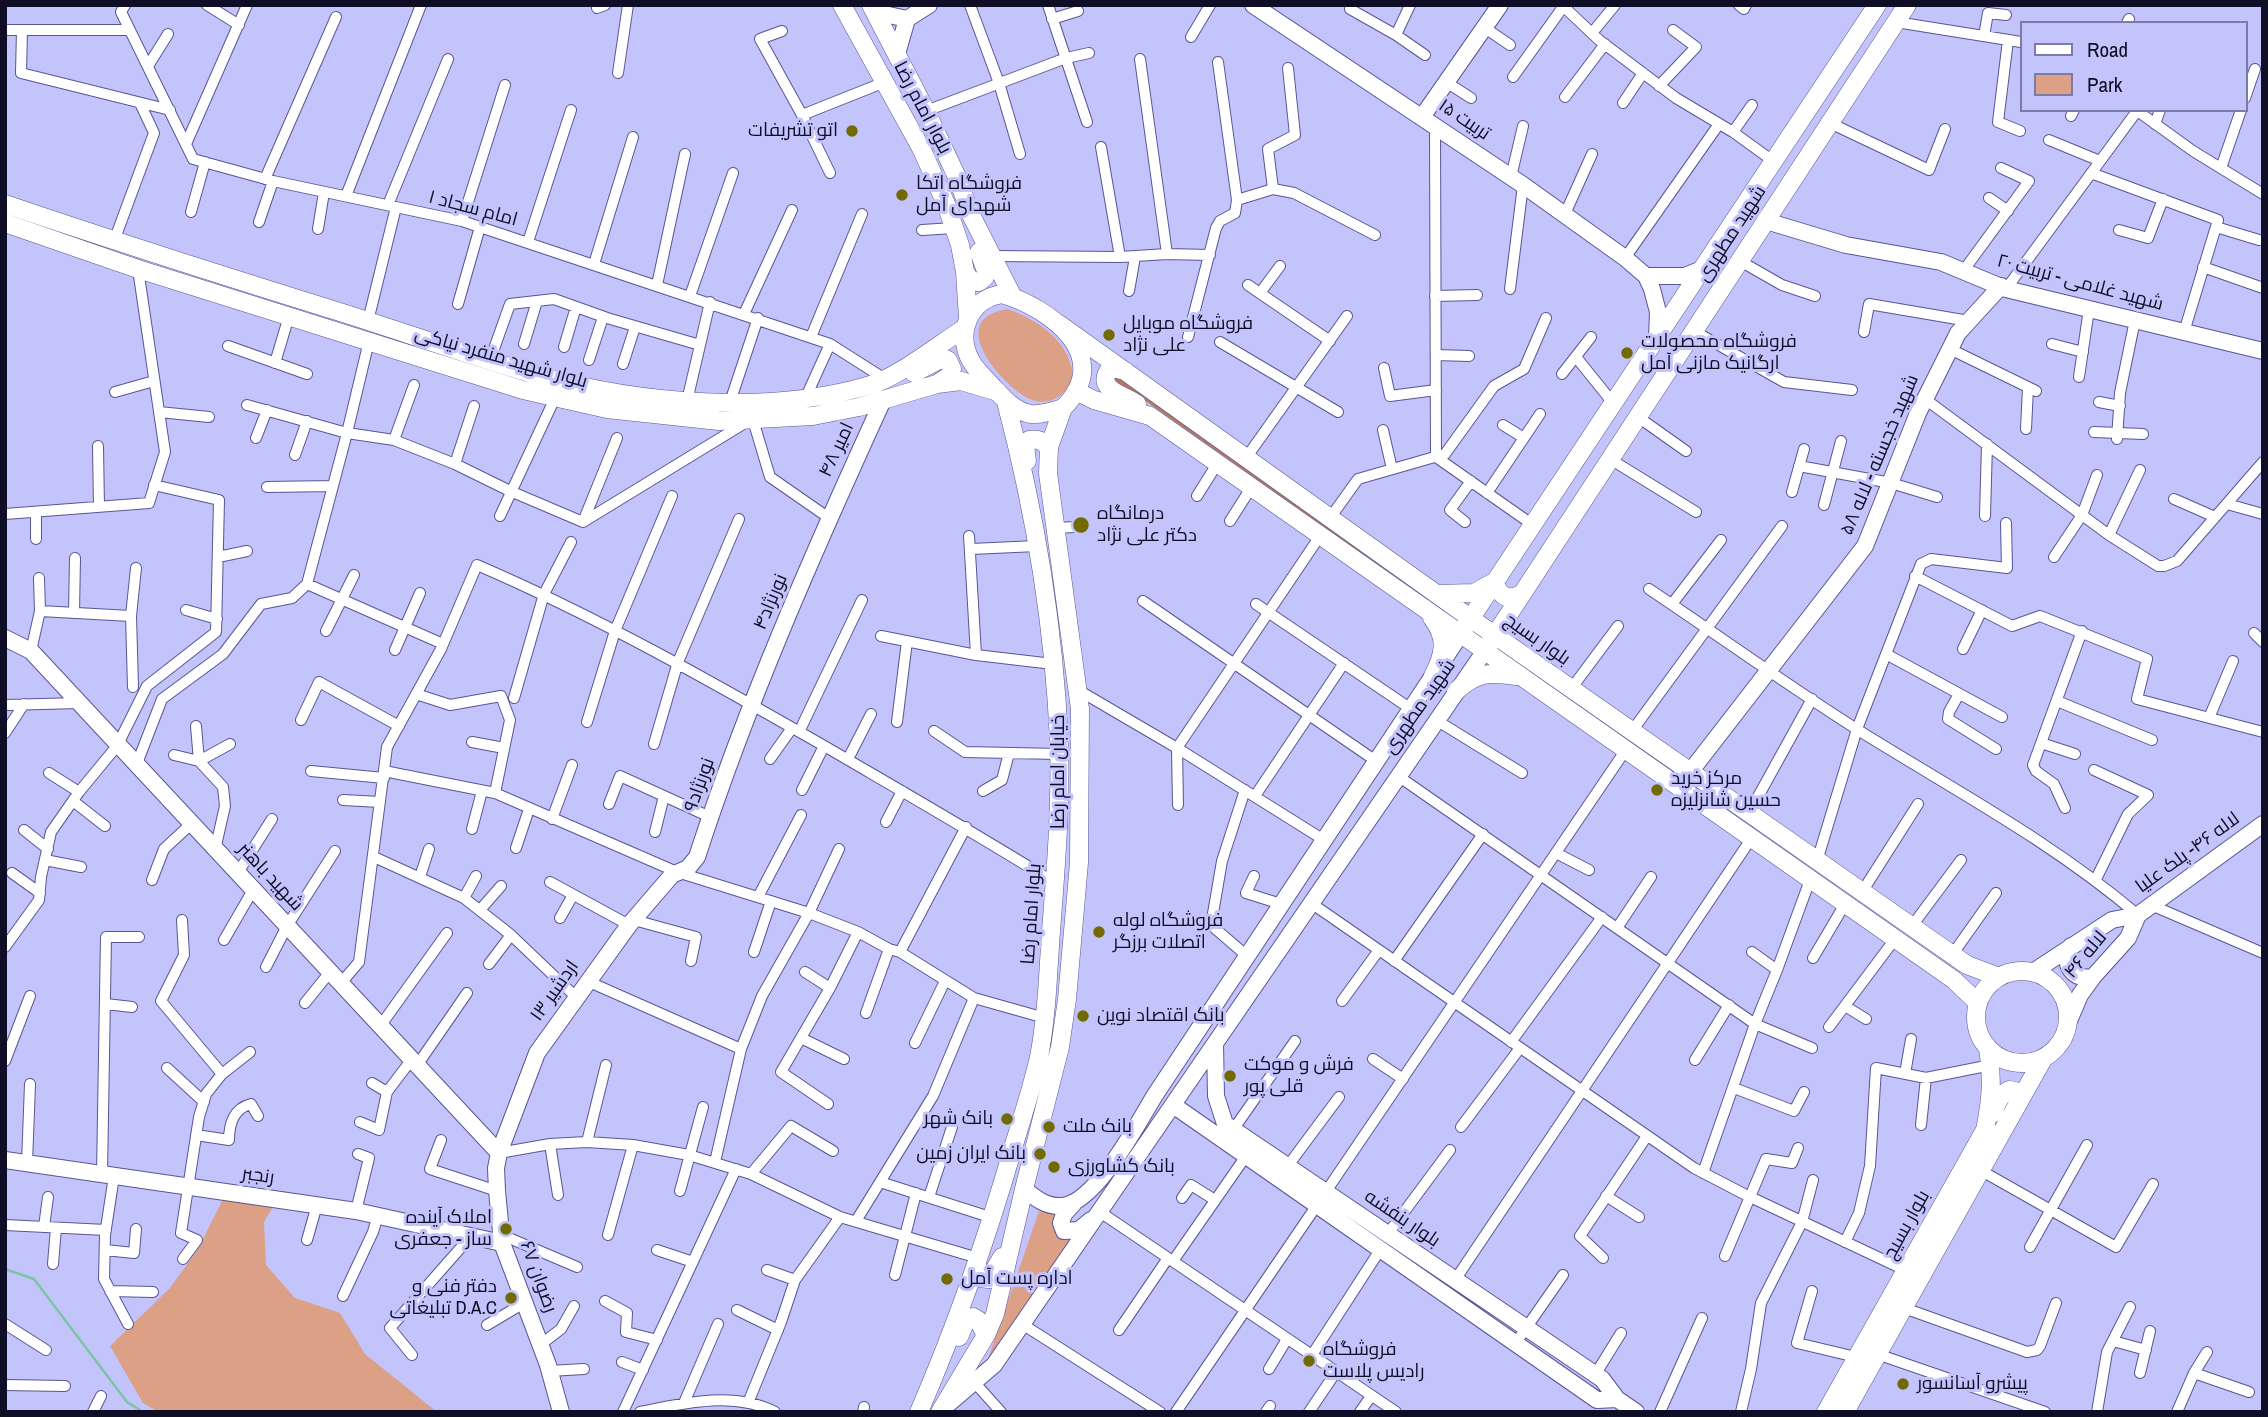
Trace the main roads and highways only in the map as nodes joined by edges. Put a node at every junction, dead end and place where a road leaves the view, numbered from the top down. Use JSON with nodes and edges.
{"nodes":[{"id":1,"x":842,"y":5,"type":"edge"},
{"id":2,"x":1877,"y":5,"type":"edge"},
{"id":3,"x":1907,"y":5,"type":"edge"},
{"id":4,"x":873,"y":8,"type":"edge"},
{"id":5,"x":5,"y":204,"type":"edge"},
{"id":6,"x":971,"y":215,"type":"junction"},
{"id":7,"x":5,"y":223,"type":"edge"},
{"id":8,"x":110,"y":250,"type":"junction"},
{"id":9,"x":965,"y":272,"type":"junction"},
{"id":10,"x":1013,"y":298,"type":"junction"},
{"id":11,"x":966,"y":323,"type":"junction"},
{"id":12,"x":1059,"y":324,"type":"junction"},
{"id":13,"x":1125,"y":371,"type":"junction"},
{"id":14,"x":885,"y":379,"type":"junction"},
{"id":15,"x":937,"y":384,"type":"junction"},
{"id":16,"x":1076,"y":391,"type":"junction"},
{"id":17,"x":1002,"y":397,"type":"junction"},
{"id":18,"x":1063,"y":408,"type":"junction"},
{"id":19,"x":1150,"y":416,"type":"junction"},
{"id":20,"x":1049,"y":447,"type":"junction"},
{"id":21,"x":1037,"y":546,"type":"junction"},
{"id":22,"x":1494,"y":582,"type":"junction"},
{"id":23,"x":1436,"y":594,"type":"junction"},
{"id":24,"x":1522,"y":594,"type":"junction"},
{"id":25,"x":1427,"y":612,"type":"junction"},
{"id":26,"x":1471,"y":618,"type":"junction"},
{"id":27,"x":1460,"y":635,"type":"junction"},
{"id":28,"x":1495,"y":635,"type":"junction"},
{"id":29,"x":1484,"y":652,"type":"junction"},
{"id":30,"x":1530,"y":660,"type":"junction"},
{"id":31,"x":1433,"y":676,"type":"road end"},
{"id":32,"x":1518,"y":676,"type":"junction"},
{"id":33,"x":1456,"y":691,"type":"road end"},
{"id":34,"x":1967,"y":965,"type":"junction"},
{"id":35,"x":2000,"y":976,"type":"junction"},
{"id":36,"x":1954,"y":980,"type":"junction"},
{"id":37,"x":1978,"y":1003,"type":"junction"},
{"id":38,"x":1989,"y":1057,"type":"junction"},
{"id":39,"x":2043,"y":1059,"type":"junction"},
{"id":40,"x":2020,"y":1098,"type":"junction"},
{"id":41,"x":1985,"y":1130,"type":"junction"},
{"id":42,"x":1015,"y":1230,"type":"junction"},
{"id":43,"x":977,"y":1261,"type":"junction"},
{"id":44,"x":986,"y":1335,"type":"junction"},
{"id":45,"x":935,"y":1377,"type":"junction"},
{"id":46,"x":940,"y":1411,"type":"edge"},
{"id":47,"x":919,"y":1412,"type":"edge"},
{"id":48,"x":1826,"y":1412,"type":"edge"},
{"id":49,"x":1845,"y":1412,"type":"edge"}],
"edges":[{"from":1,"to":9,"type":"main road","name":"بلوار امام رضا"},
{"from":2,"to":22,"type":"main road","name":"شهید مطهری"},
{"from":3,"to":24,"type":"main road","name":"شهید مطهری"},
{"from":4,"to":6,"type":"main road","name":"بلوار امام رضا"},
{"from":5,"to":8,"type":"main road","name":"بلوار شهید منفرد نیاکی"},
{"from":6,"to":9,"type":"main road"},
{"from":6,"to":10,"type":"main road","name":"بلوار امام رضا"},
{"from":7,"to":8,"type":"main road","name":"بلوار شهید منفرد نیاکی"},
{"from":8,"to":14,"type":"main road","name":"بلوار شهید منفرد نیاکی"},
{"from":8,"to":15,"type":"main road","name":"بلوار شهید منفرد نیاکی"},
{"from":9,"to":11,"type":"main road","name":"بلوار امام رضا"},
{"from":10,"to":11,"type":"main road"},
{"from":10,"to":12,"type":"main road"},
{"from":11,"to":14,"type":"main road","name":"بلوار شهید منفرد نیاکی"},
{"from":11,"to":17,"type":"main road"},
{"from":12,"to":13,"type":"main road","name":"بلوار بسیج"},
{"from":12,"to":16,"type":"main road"},
{"from":13,"to":19,"type":"main road"},
{"from":13,"to":23,"type":"main road","name":"بلوار بسیج"},
{"from":14,"to":15,"type":"main road"},
{"from":15,"to":17,"type":"main road","name":"بلوار شهید منفرد نیاکی"},
{"from":16,"to":18,"type":"main road"},
{"from":16,"to":19,"type":"main road"},
{"from":17,"to":18,"type":"main road"},
{"from":17,"to":21,"type":"main road","name":"بلوار امام رضا"},
{"from":18,"to":20,"type":"main road","name":"خیابان امام رضا"},
{"from":19,"to":25,"type":"main road"},
{"from":20,"to":21,"type":"main road"},
{"from":20,"to":42,"type":"main road","name":"خیابان امام رضا"},
{"from":21,"to":43,"type":"main road","name":"بلوار امام رضا"},
{"from":22,"to":23,"type":"main road"},
{"from":22,"to":24,"type":"main road"},
{"from":22,"to":26,"type":"main road","name":"شهید مطهری"},
{"from":23,"to":25,"type":"main road"},
{"from":23,"to":26,"type":"main road","name":"بلوار بسیج"},
{"from":24,"to":28,"type":"main road","name":"شهید مطهری"},
{"from":24,"to":30,"type":"main road"},
{"from":25,"to":27,"type":"main road"},
{"from":25,"to":31,"type":"main road"},
{"from":26,"to":27,"type":"main road","name":"شهید مطهری"},
{"from":26,"to":28,"type":"main road","name":"بلوار بسیج"},
{"from":27,"to":29,"type":"main road"},
{"from":28,"to":29,"type":"main road","name":"شهید مطهری"},
{"from":28,"to":30,"type":"main road","name":"بلوار بسیج"},
{"from":29,"to":32,"type":"main road"},
{"from":30,"to":32,"type":"main road"},
{"from":30,"to":34,"type":"main road","name":"بلوار بسیج"},
{"from":32,"to":33,"type":"main road"},
{"from":32,"to":36,"type":"main road"},
{"from":34,"to":35,"type":"main road","name":"بلوار بسیج"},
{"from":34,"to":36,"type":"main road"},
{"from":35,"to":37,"type":"main road"},
{"from":35,"to":39,"type":"main road"},
{"from":36,"to":37,"type":"main road"},
{"from":37,"to":38,"type":"main road"},
{"from":38,"to":39,"type":"main road"},
{"from":38,"to":41,"type":"main road","name":"بلوار بسیج"},
{"from":39,"to":40,"type":"main road","name":"بلوار بسیج"},
{"from":40,"to":41,"type":"main road"},
{"from":40,"to":49,"type":"main road","name":"بلوار بسیج"},
{"from":41,"to":48,"type":"main road","name":"بلوار بسیج"},
{"from":42,"to":43,"type":"main road"},
{"from":42,"to":44,"type":"main road","name":"خیابان امام رضا"},
{"from":43,"to":45,"type":"main road","name":"بلوار امام رضا"},
{"from":44,"to":45,"type":"main road"},
{"from":44,"to":46,"type":"main road","name":"خیابان امام رضا"},
{"from":45,"to":47,"type":"main road","name":"بلوار امام رضا"}]}
